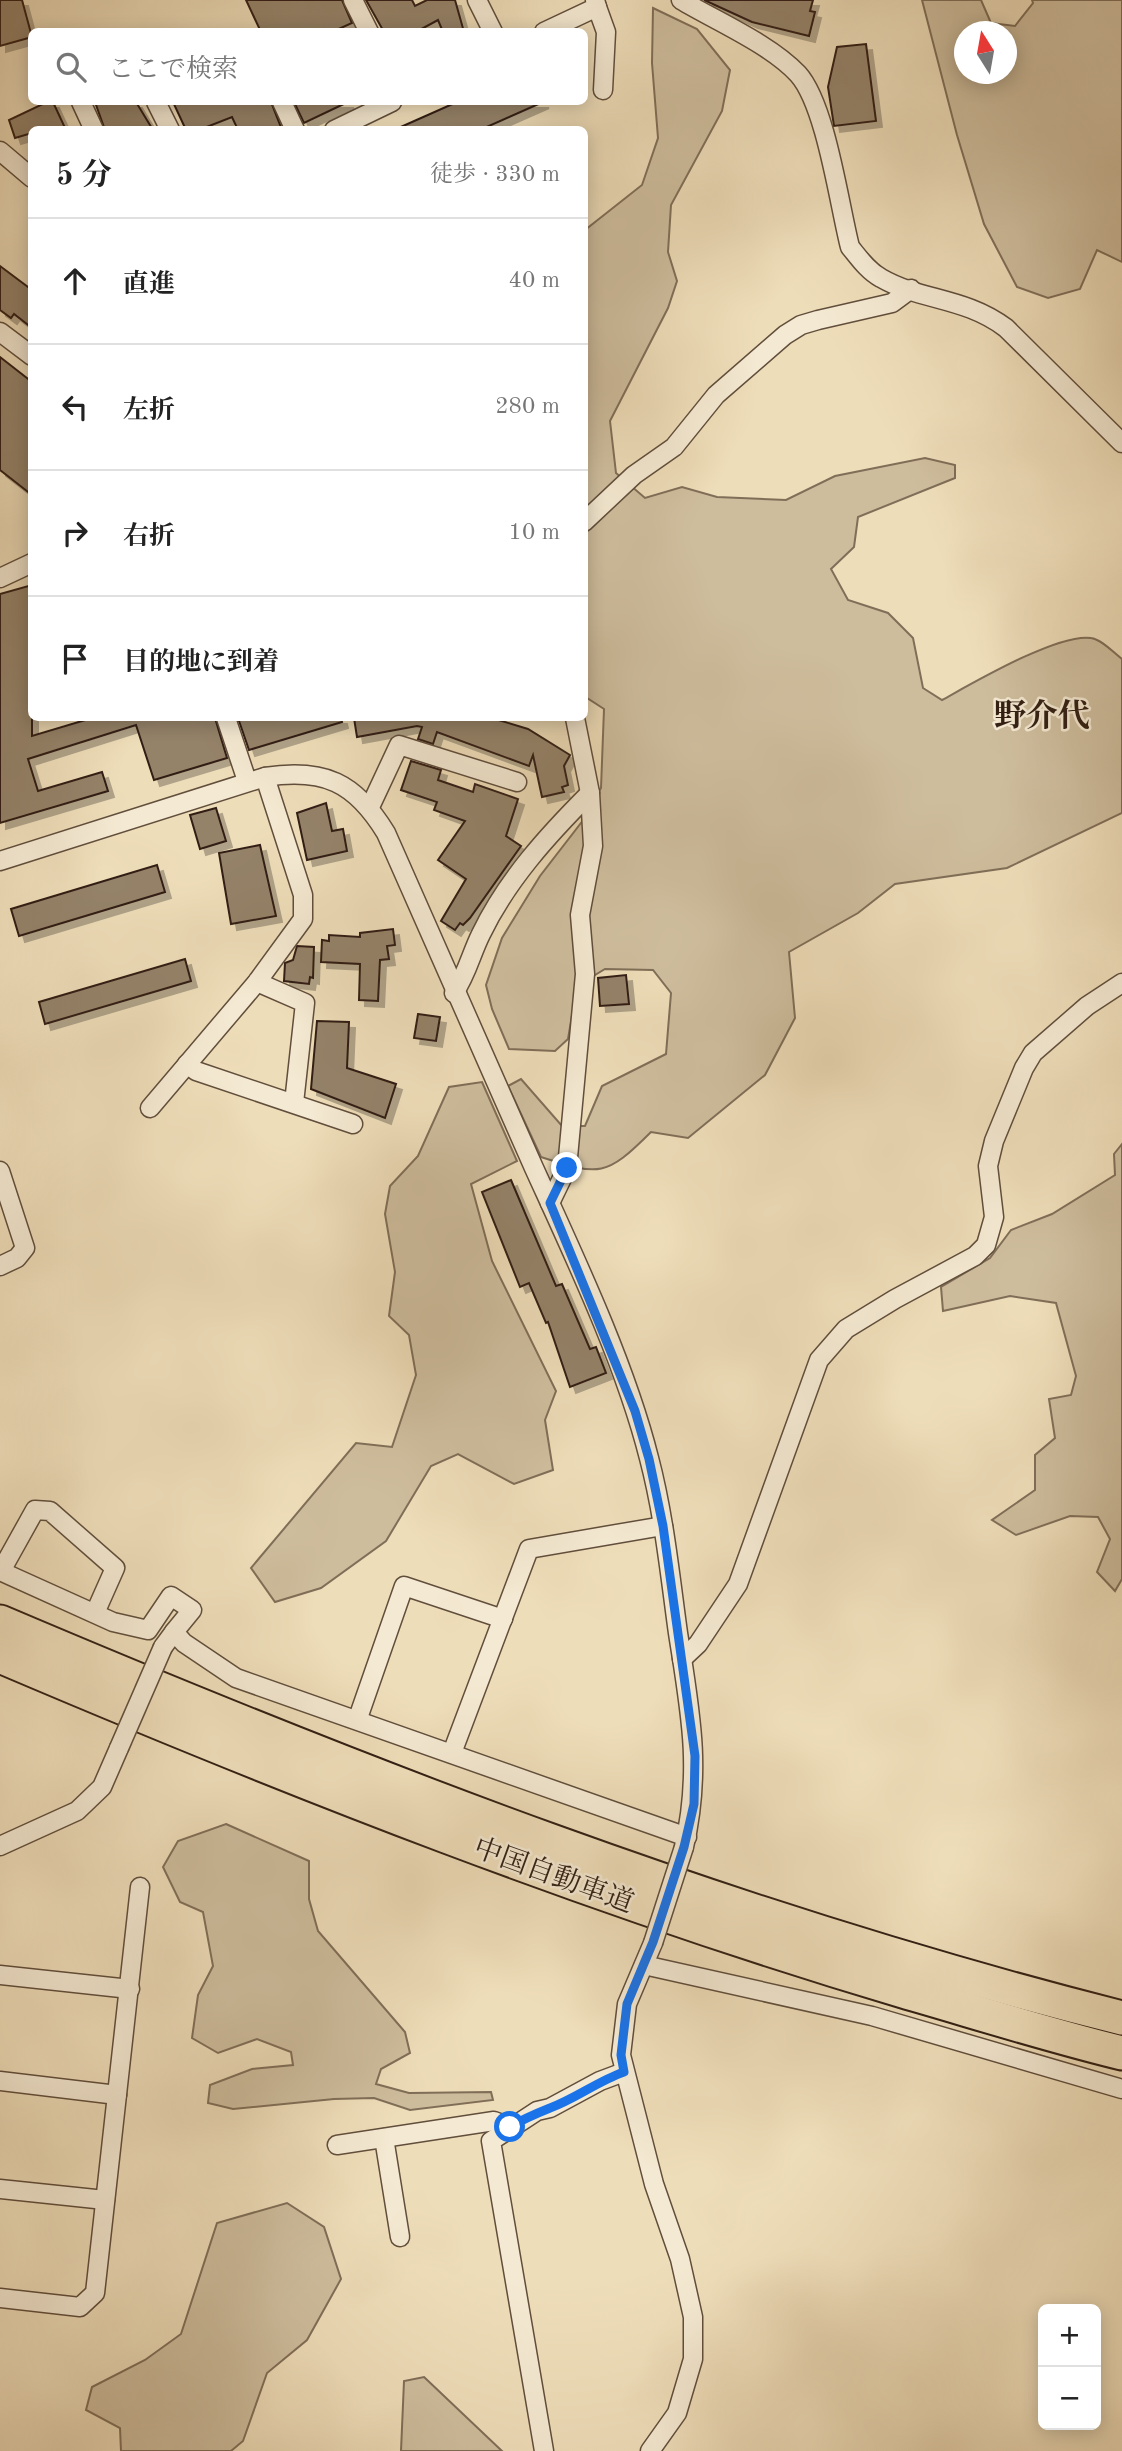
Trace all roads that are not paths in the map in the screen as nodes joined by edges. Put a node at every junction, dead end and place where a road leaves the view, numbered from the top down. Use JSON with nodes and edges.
{"nodes":[{"id":1,"x":353,"y":0,"type":"edge"},
{"id":2,"x":477,"y":0,"type":"edge"},
{"id":3,"x":681,"y":0,"type":"edge"},
{"id":4,"x":596,"y":3,"type":"edge"},
{"id":5,"x":367,"y":28,"type":"edge"},
{"id":6,"x":491,"y":28,"type":"edge"},
{"id":7,"x":551,"y":28,"type":"edge"},
{"id":8,"x":603,"y":90,"type":"dead end"},
{"id":9,"x":83,"y":105,"type":"edge"},
{"id":10,"x":158,"y":105,"type":"edge"},
{"id":11,"x":283,"y":105,"type":"edge"},
{"id":12,"x":386,"y":105,"type":"edge"},
{"id":13,"x":92,"y":126,"type":"edge"},
{"id":14,"x":168,"y":126,"type":"edge"},
{"id":15,"x":293,"y":126,"type":"edge"},
{"id":16,"x":342,"y":126,"type":"edge"},
{"id":17,"x":0,"y":151,"type":"edge"},
{"id":18,"x":28,"y":175,"type":"edge"},
{"id":19,"x":911,"y":289,"type":"junction"},
{"id":20,"x":0,"y":332,"type":"edge"},
{"id":21,"x":28,"y":353,"type":"edge"},
{"id":22,"x":1122,"y":443,"type":"edge"},
{"id":23,"x":588,"y":518,"type":"edge"},
{"id":24,"x":28,"y":565,"type":"edge"},
{"id":25,"x":0,"y":578,"type":"edge"},
{"id":26,"x":227,"y":721,"type":"edge"},
{"id":27,"x":576,"y":721,"type":"edge"},
{"id":28,"x":256,"y":779,"type":"junction"},
{"id":29,"x":517,"y":782,"type":"dead end"},
{"id":30,"x":590,"y":793,"type":"junction"},
{"id":31,"x":370,"y":807,"type":"junction"},
{"id":32,"x":0,"y":860,"type":"edge"},
{"id":33,"x":257,"y":982,"type":"junction"},
{"id":34,"x":1122,"y":983,"type":"edge"},
{"id":35,"x":454,"y":993,"type":"junction"},
{"id":36,"x":187,"y":1064,"type":"junction"},
{"id":37,"x":294,"y":1103,"type":"junction"},
{"id":38,"x":150,"y":1108,"type":"dead end"},
{"id":39,"x":353,"y":1124,"type":"dead end"},
{"id":40,"x":0,"y":1171,"type":"edge"},
{"id":41,"x":550,"y":1203,"type":"junction"},
{"id":42,"x":0,"y":1266,"type":"edge"},
{"id":43,"x":663,"y":1526,"type":"junction"},
{"id":44,"x":1,"y":1571,"type":"edge"},
{"id":45,"x":95,"y":1613,"type":"junction"},
{"id":46,"x":503,"y":1619,"type":"junction"},
{"id":47,"x":0,"y":1622,"type":"edge"},
{"id":48,"x":174,"y":1632,"type":"junction"},
{"id":49,"x":0,"y":1656,"type":"edge"},
{"id":50,"x":682,"y":1659,"type":"junction"},
{"id":51,"x":358,"y":1718,"type":"junction"},
{"id":52,"x":452,"y":1753,"type":"junction"},
{"id":53,"x":686,"y":1842,"type":"junction"},
{"id":54,"x":0,"y":1846,"type":"edge"},
{"id":55,"x":140,"y":1887,"type":"dead end"},
{"id":56,"x":644,"y":1965,"type":"junction"},
{"id":57,"x":0,"y":1975,"type":"edge"},
{"id":58,"x":130,"y":1989,"type":"junction"},
{"id":59,"x":1122,"y":2018,"type":"edge"},
{"id":60,"x":1122,"y":2053,"type":"edge"},
{"id":61,"x":624,"y":2072,"type":"junction"},
{"id":62,"x":0,"y":2081,"type":"edge"},
{"id":63,"x":1122,"y":2089,"type":"edge"},
{"id":64,"x":117,"y":2095,"type":"junction"},
{"id":65,"x":510,"y":2127,"type":"junction"},
{"id":66,"x":384,"y":2138,"type":"junction"},
{"id":67,"x":337,"y":2145,"type":"dead end"},
{"id":68,"x":0,"y":2189,"type":"edge"},
{"id":69,"x":105,"y":2200,"type":"junction"},
{"id":70,"x":400,"y":2237,"type":"dead end"},
{"id":71,"x":0,"y":2298,"type":"edge"},
{"id":72,"x":544,"y":2451,"type":"edge"},
{"id":73,"x":650,"y":2451,"type":"edge"}],
"edges":[{"from":1,"to":5,"type":"street"},
{"from":2,"to":6,"type":"street"},
{"from":3,"to":19,"type":"street"},
{"from":4,"to":7,"type":"street"},
{"from":4,"to":8,"type":"street"},
{"from":9,"to":13,"type":"street"},
{"from":10,"to":14,"type":"street"},
{"from":11,"to":15,"type":"street"},
{"from":12,"to":16,"type":"street"},
{"from":17,"to":18,"type":"street"},
{"from":19,"to":22,"type":"street"},
{"from":19,"to":23,"type":"street"},
{"from":20,"to":21,"type":"street"},
{"from":24,"to":25,"type":"street"},
{"from":26,"to":28,"type":"street"},
{"from":27,"to":30,"type":"street"},
{"from":28,"to":31,"type":"street"},
{"from":28,"to":32,"type":"street"},
{"from":28,"to":33,"type":"street"},
{"from":29,"to":31,"type":"street"},
{"from":30,"to":35,"type":"street"},
{"from":30,"to":41,"type":"street"},
{"from":31,"to":35,"type":"street"},
{"from":33,"to":36,"type":"street"},
{"from":33,"to":37,"type":"street"},
{"from":34,"to":50,"type":"street"},
{"from":35,"to":41,"type":"street"},
{"from":36,"to":37,"type":"street"},
{"from":36,"to":38,"type":"street"},
{"from":37,"to":39,"type":"street"},
{"from":40,"to":42,"type":"street"},
{"from":41,"to":43,"type":"street"},
{"from":43,"to":46,"type":"street"},
{"from":43,"to":50,"type":"street"},
{"from":44,"to":45,"type":"street"},
{"from":44,"to":45,"type":"street"},
{"from":45,"to":48,"type":"street"},
{"from":46,"to":51,"type":"street"},
{"from":46,"to":52,"type":"street"},
{"from":47,"to":59,"type":"highway","name":"中国自動車道"},
{"from":48,"to":51,"type":"street"},
{"from":48,"to":54,"type":"street","bridge":true},
{"from":49,"to":60,"type":"highway","name":"中国自動車道"},
{"from":50,"to":53,"type":"street"},
{"from":51,"to":52,"type":"street"},
{"from":52,"to":53,"type":"street"},
{"from":53,"to":56,"type":"street","bridge":true},
{"from":55,"to":58,"type":"street"},
{"from":56,"to":61,"type":"street"},
{"from":56,"to":63,"type":"street"},
{"from":57,"to":58,"type":"street"},
{"from":58,"to":64,"type":"street"},
{"from":61,"to":65,"type":"street"},
{"from":61,"to":73,"type":"street"},
{"from":62,"to":64,"type":"street"},
{"from":64,"to":69,"type":"street"},
{"from":65,"to":66,"type":"street"},
{"from":65,"to":72,"type":"street"},
{"from":66,"to":67,"type":"street"},
{"from":66,"to":70,"type":"street"},
{"from":68,"to":69,"type":"street"},
{"from":69,"to":71,"type":"street"}]}
